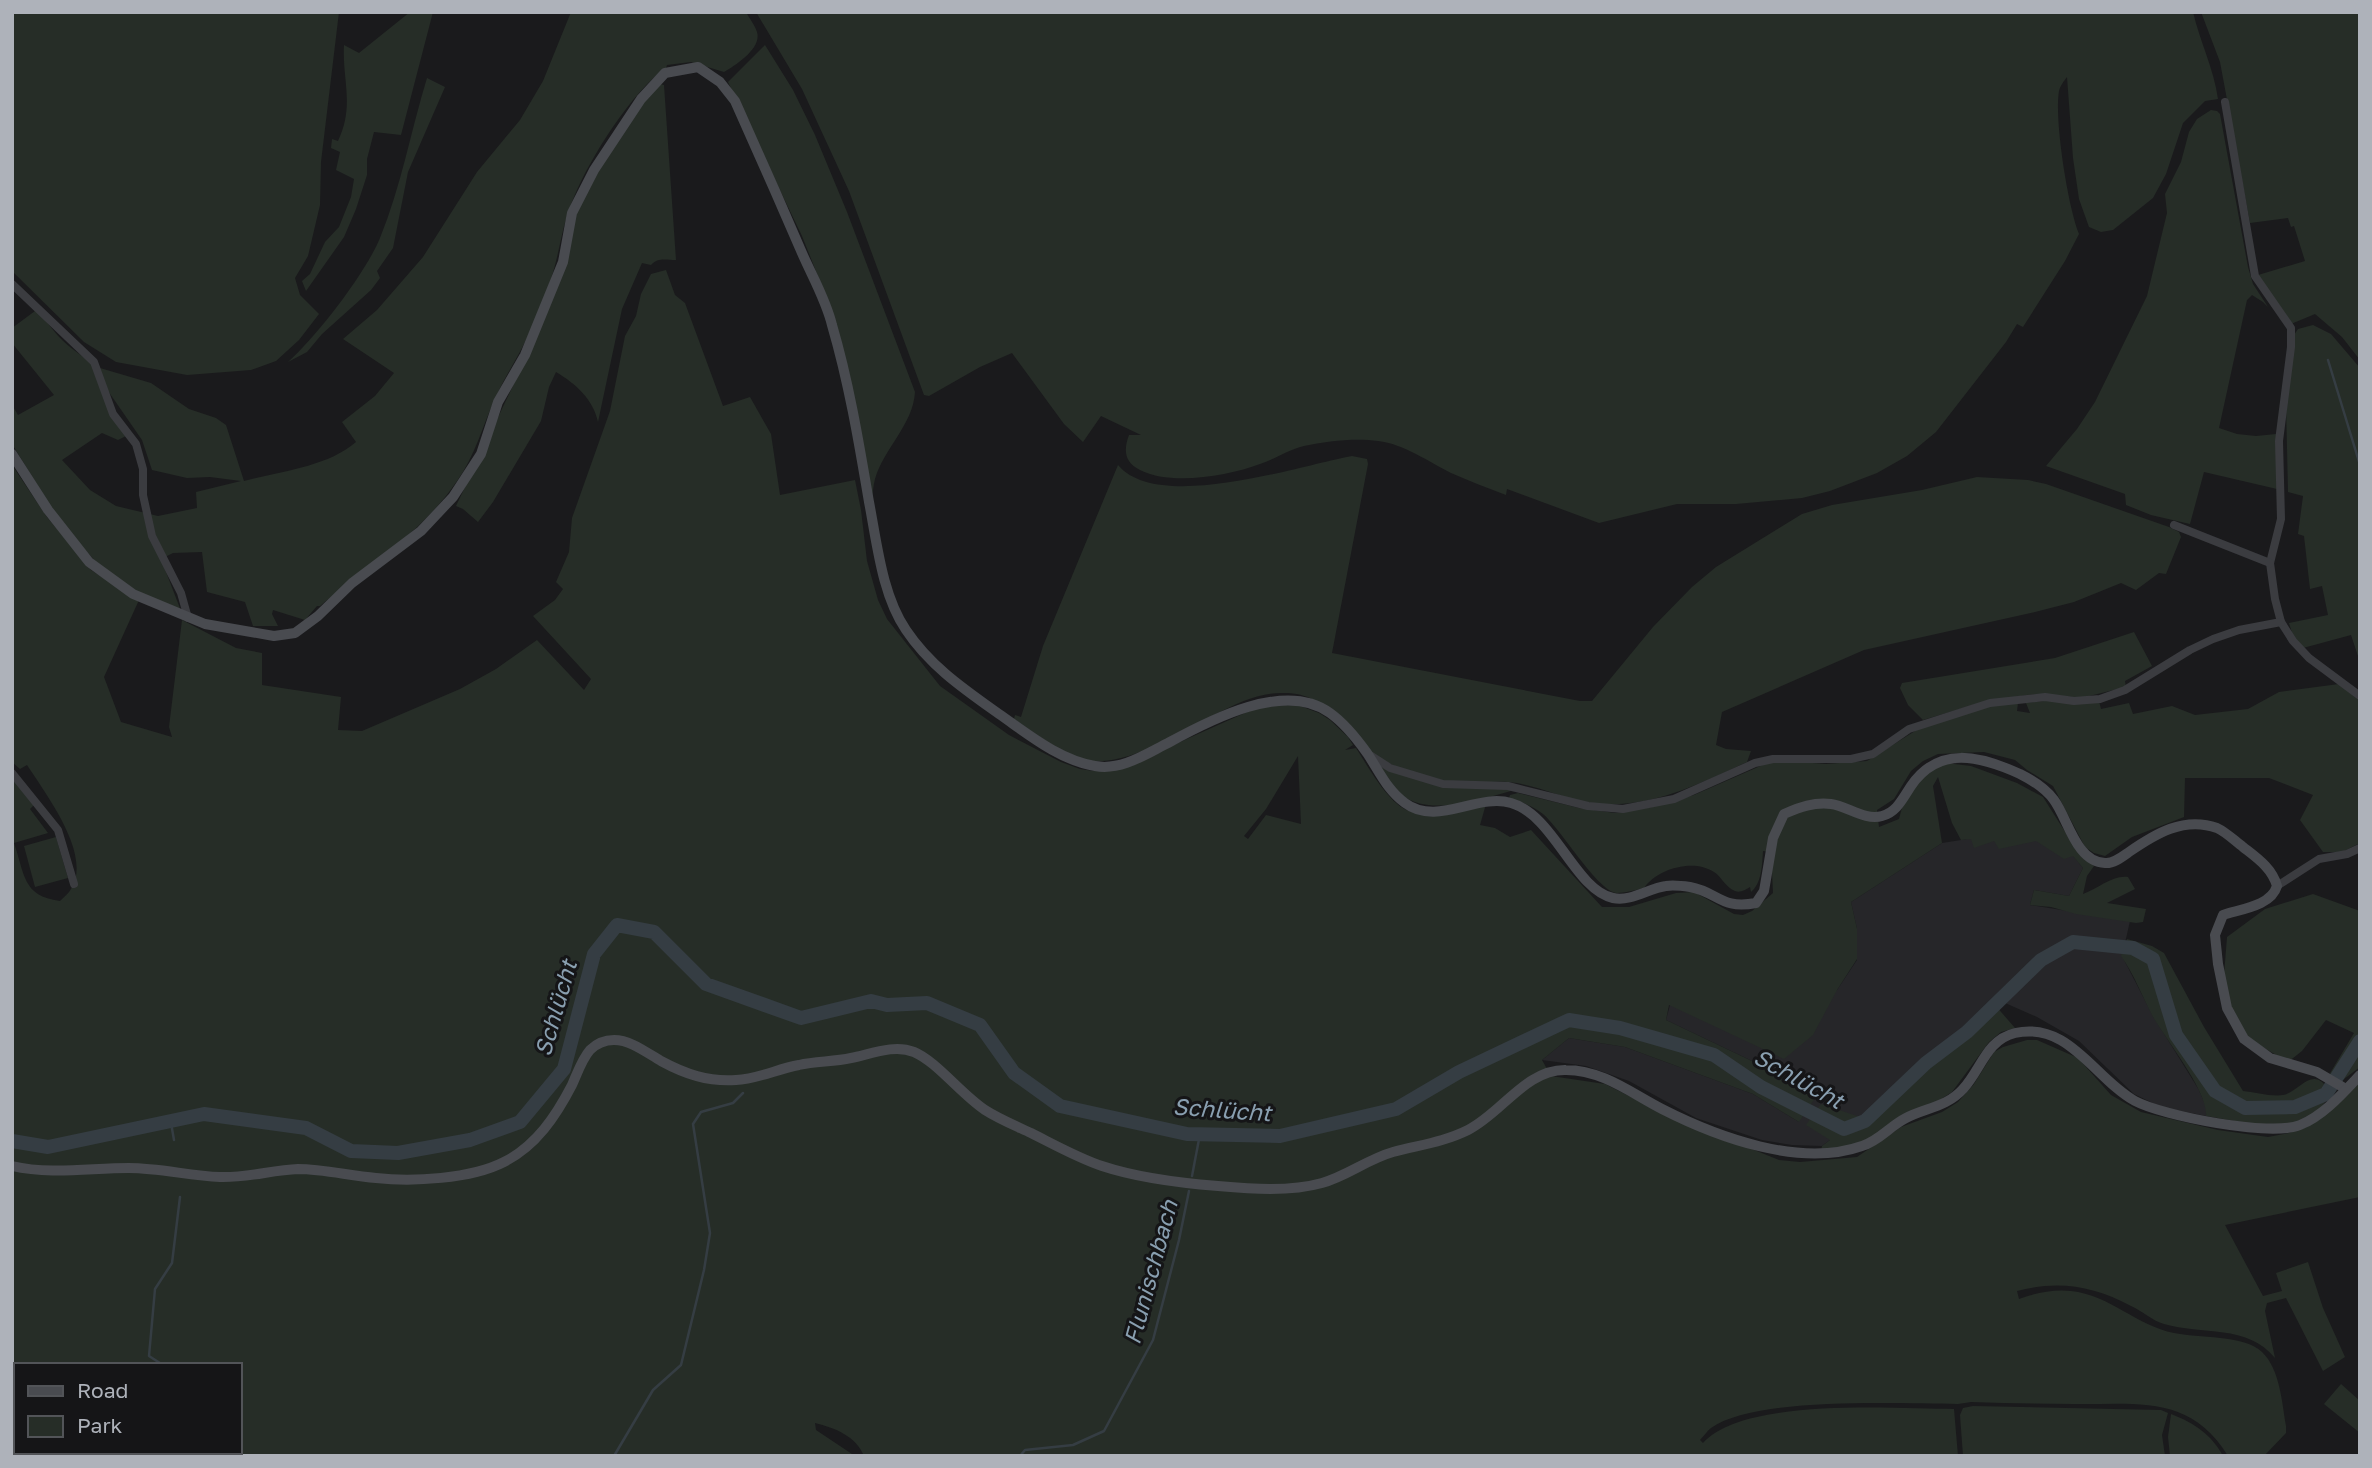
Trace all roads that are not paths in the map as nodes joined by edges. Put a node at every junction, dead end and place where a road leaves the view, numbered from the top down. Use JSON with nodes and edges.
{"nodes":[{"id":1,"x":2225,"y":103,"type":"dead end"},
{"id":2,"x":12,"y":284,"type":"edge"},
{"id":3,"x":12,"y":454,"type":"edge"},
{"id":4,"x":2174,"y":525,"type":"dead end"},
{"id":5,"x":2270,"y":563,"type":"junction"},
{"id":6,"x":188,"y":618,"type":"junction"},
{"id":7,"x":2281,"y":622,"type":"junction"},
{"id":8,"x":2360,"y":696,"type":"edge"},
{"id":9,"x":1368,"y":754,"type":"junction"},
{"id":10,"x":12,"y":773,"type":"edge"},
{"id":11,"x":2360,"y":848,"type":"edge"},
{"id":12,"x":74,"y":884,"type":"dead end"},
{"id":13,"x":2277,"y":886,"type":"junction"},
{"id":14,"x":2360,"y":1075,"type":"edge"},
{"id":15,"x":2343,"y":1086,"type":"junction"},
{"id":16,"x":12,"y":1166,"type":"edge"}],
"edges":[{"from":1,"to":5,"type":"street"},
{"from":2,"to":6,"type":"street"},
{"from":3,"to":6,"type":"street"},
{"from":4,"to":5,"type":"street"},
{"from":5,"to":7,"type":"street"},
{"from":6,"to":9,"type":"street"},
{"from":7,"to":8,"type":"street"},
{"from":7,"to":9,"type":"street"},
{"from":9,"to":13,"type":"street"},
{"from":10,"to":12,"type":"street"},
{"from":11,"to":13,"type":"street"},
{"from":13,"to":15,"type":"street"},
{"from":14,"to":15,"type":"street"},
{"from":15,"to":16,"type":"street"}]}
